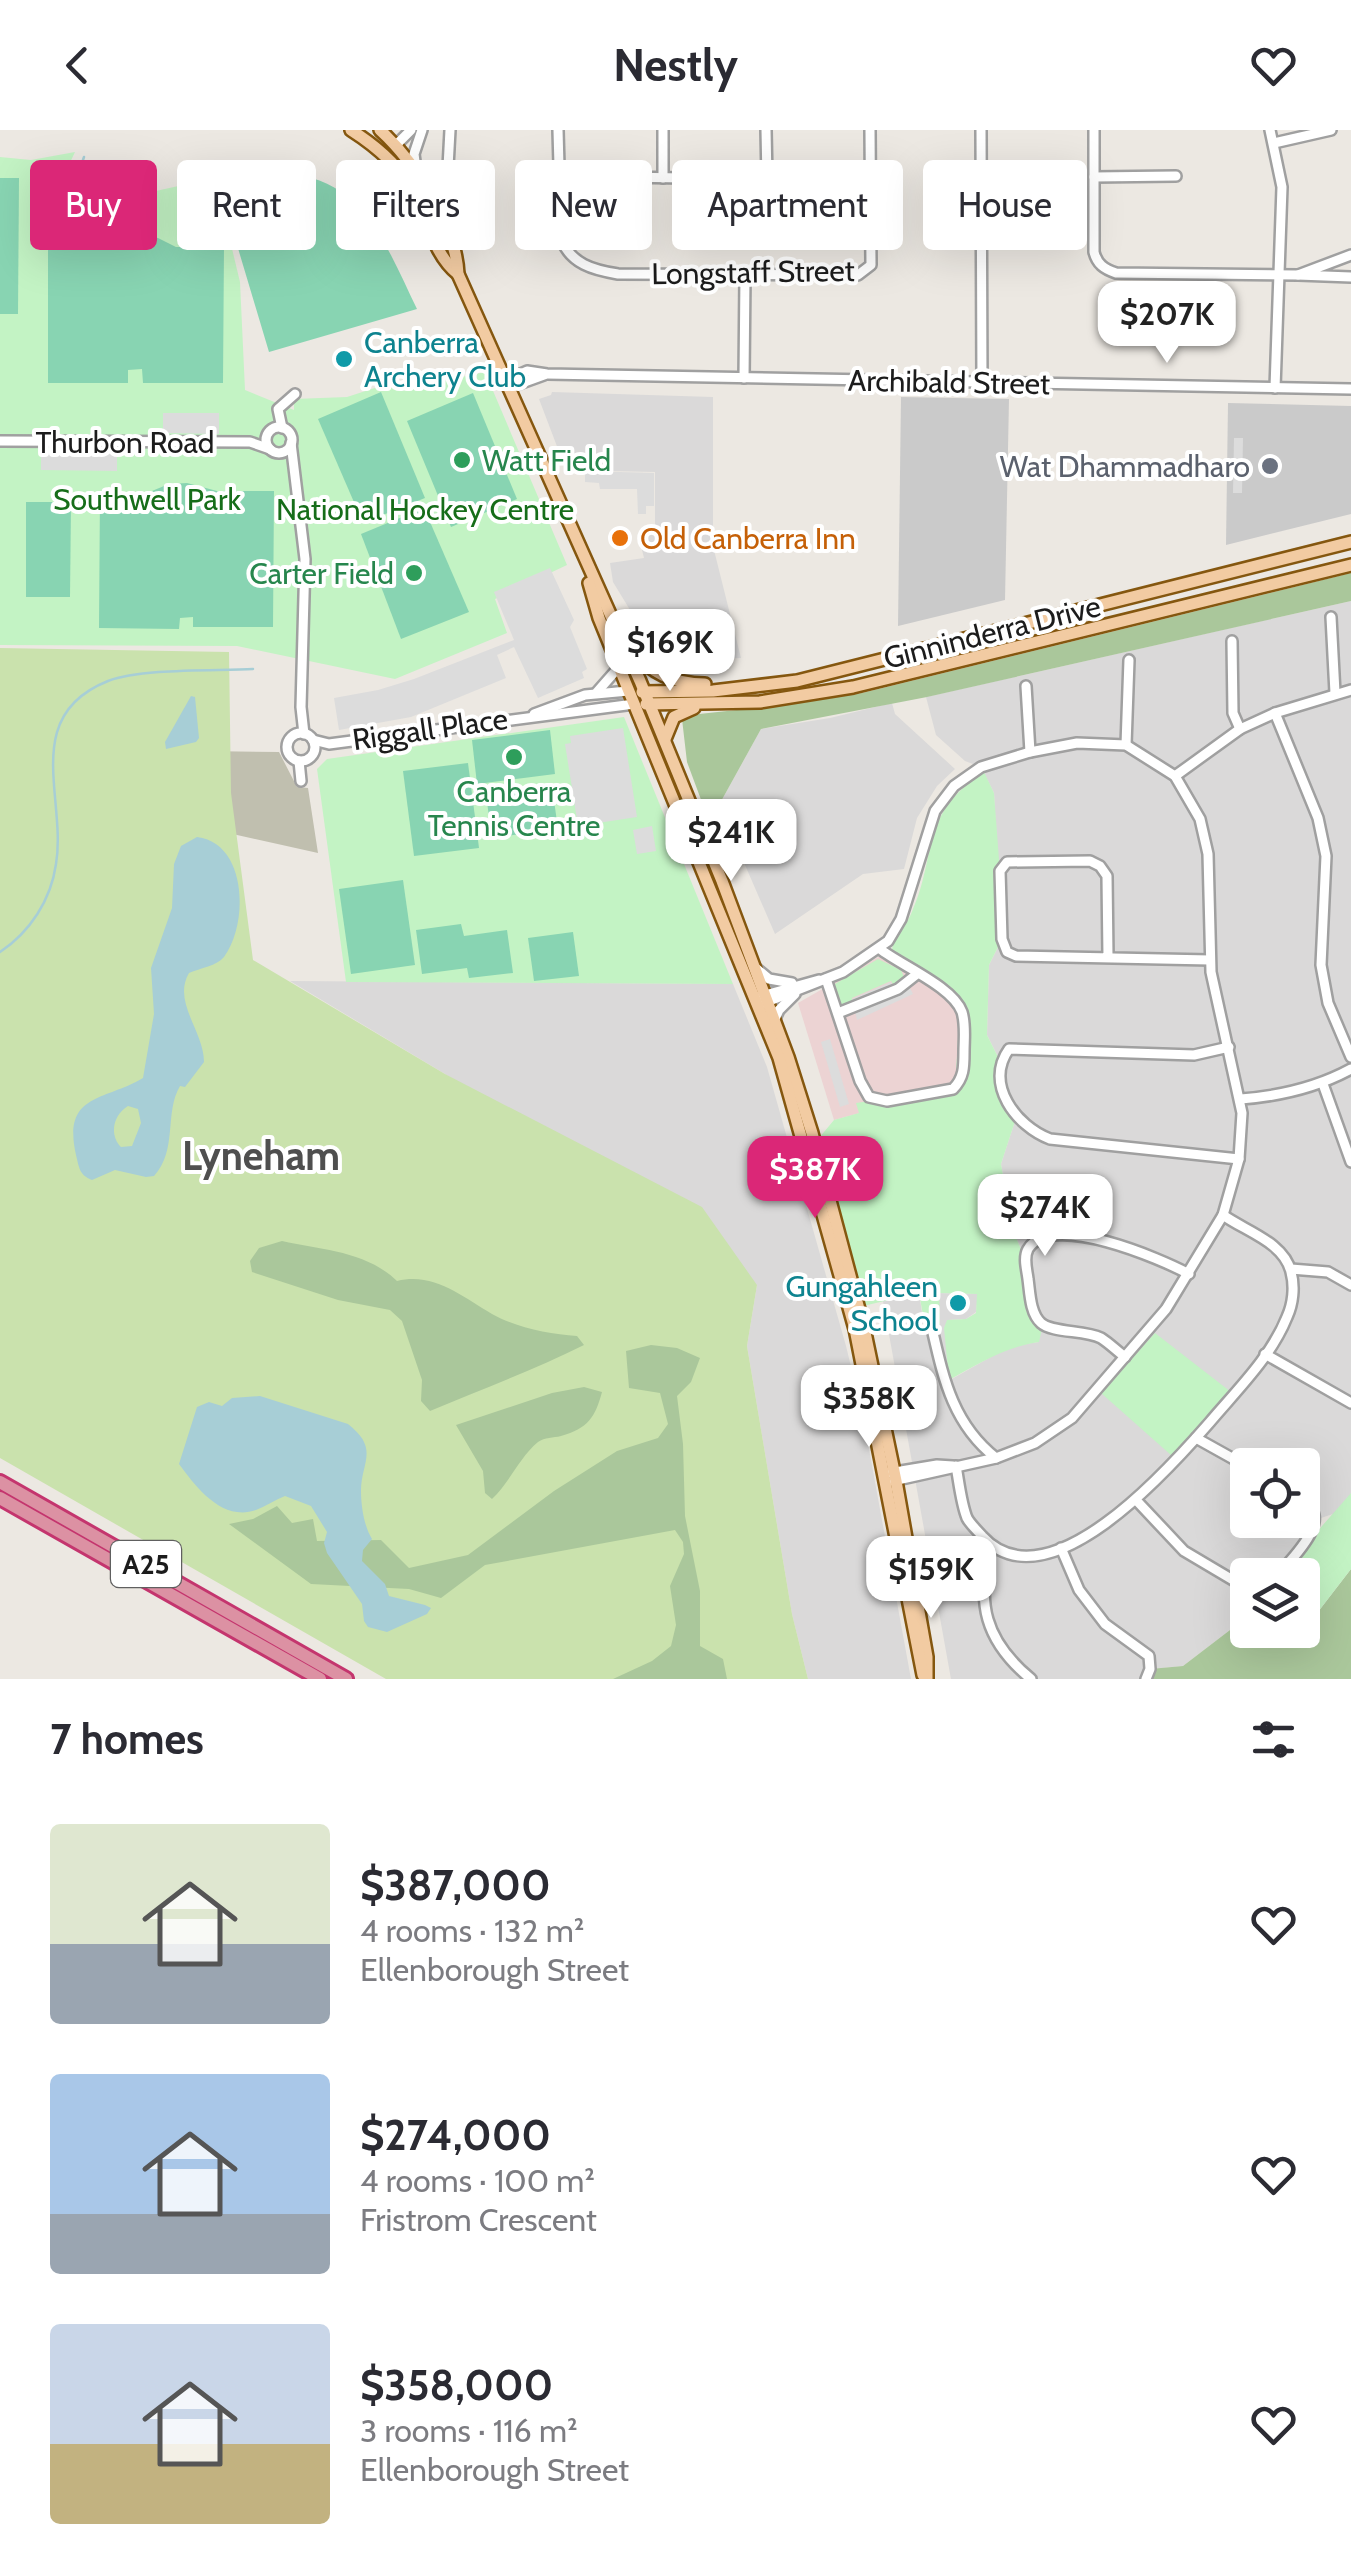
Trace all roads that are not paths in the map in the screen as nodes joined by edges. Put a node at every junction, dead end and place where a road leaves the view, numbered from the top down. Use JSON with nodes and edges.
{"nodes":[{"id":1,"x":351,"y":130,"type":"edge"},
{"id":2,"x":380,"y":130,"type":"edge"},
{"id":3,"x":411,"y":130,"type":"edge"},
{"id":4,"x":422,"y":130,"type":"edge"},
{"id":5,"x":450,"y":130,"type":"edge"},
{"id":6,"x":558,"y":130,"type":"edge"},
{"id":7,"x":663,"y":130,"type":"edge"},
{"id":8,"x":766,"y":130,"type":"edge"},
{"id":9,"x":870,"y":130,"type":"edge"},
{"id":10,"x":981,"y":130,"type":"edge"},
{"id":11,"x":1094,"y":130,"type":"edge"},
{"id":12,"x":1270,"y":130,"type":"edge"},
{"id":13,"x":1330,"y":130,"type":"edge"},
{"id":14,"x":1274,"y":143,"type":"junction"},
{"id":15,"x":396,"y":145,"type":"junction"},
{"id":16,"x":386,"y":156,"type":"junction"},
{"id":17,"x":408,"y":160,"type":"edge"},
{"id":18,"x":415,"y":160,"type":"edge"},
{"id":19,"x":448,"y":160,"type":"edge"},
{"id":20,"x":558,"y":160,"type":"edge"},
{"id":21,"x":767,"y":160,"type":"edge"},
{"id":22,"x":870,"y":160,"type":"edge"},
{"id":23,"x":1176,"y":176,"type":"dead end"},
{"id":24,"x":1094,"y":177,"type":"junction"},
{"id":25,"x":652,"y":178,"type":"edge"},
{"id":26,"x":663,"y":178,"type":"junction"},
{"id":27,"x":672,"y":178,"type":"edge"},
{"id":28,"x":453,"y":250,"type":"edge"},
{"id":29,"x":565,"y":250,"type":"edge"},
{"id":30,"x":871,"y":250,"type":"edge"},
{"id":31,"x":1351,"y":255,"type":"edge"},
{"id":32,"x":458,"y":274,"type":"junction"},
{"id":33,"x":745,"y":275,"type":"junction"},
{"id":34,"x":1279,"y":275,"type":"junction"},
{"id":35,"x":1298,"y":275,"type":"junction"},
{"id":36,"x":1351,"y":276,"type":"edge"},
{"id":37,"x":744,"y":378,"type":"junction"},
{"id":38,"x":982,"y":382,"type":"junction"},
{"id":39,"x":507,"y":384,"type":"junction"},
{"id":40,"x":1275,"y":388,"type":"junction"},
{"id":41,"x":1351,"y":389,"type":"edge"},
{"id":42,"x":295,"y":394,"type":"dead end"},
{"id":43,"x":277,"y":411,"type":"junction"},
{"id":44,"x":282,"y":428,"type":"junction"},
{"id":45,"x":269,"y":432,"type":"junction"},
{"id":46,"x":0,"y":442,"type":"edge"},
{"id":47,"x":250,"y":442,"type":"junction"},
{"id":48,"x":291,"y":443,"type":"junction"},
{"id":49,"x":275,"y":451,"type":"junction"},
{"id":50,"x":296,"y":476,"type":"junction"},
{"id":51,"x":1351,"y":542,"type":"edge"},
{"id":52,"x":579,"y":548,"type":"junction"},
{"id":53,"x":1351,"y":566,"type":"edge"},
{"id":54,"x":1331,"y":618,"type":"dead end"},
{"id":55,"x":622,"y":639,"type":"junction"},
{"id":56,"x":1232,"y":641,"type":"dead end"},
{"id":57,"x":1130,"y":660,"type":"dead end"},
{"id":58,"x":618,"y":667,"type":"junction"},
{"id":59,"x":829,"y":674,"type":"junction"},
{"id":60,"x":1026,"y":686,"type":"dead end"},
{"id":61,"x":1351,"y":690,"type":"edge"},
{"id":62,"x":628,"y":691,"type":"junction"},
{"id":63,"x":594,"y":693,"type":"junction"},
{"id":64,"x":1335,"y":693,"type":"junction"},
{"id":65,"x":647,"y":698,"type":"junction"},
{"id":66,"x":634,"y":704,"type":"junction"},
{"id":67,"x":728,"y":704,"type":"junction"},
{"id":68,"x":1275,"y":713,"type":"junction"},
{"id":69,"x":532,"y":715,"type":"junction"},
{"id":70,"x":1240,"y":729,"type":"junction"},
{"id":71,"x":304,"y":736,"type":"junction"},
{"id":72,"x":665,"y":741,"type":"junction"},
{"id":73,"x":329,"y":744,"type":"junction"},
{"id":74,"x":1126,"y":745,"type":"junction"},
{"id":75,"x":1030,"y":752,"type":"junction"},
{"id":76,"x":313,"y":753,"type":"junction"},
{"id":77,"x":299,"y":760,"type":"junction"},
{"id":78,"x":1179,"y":780,"type":"junction"},
{"id":79,"x":300,"y":781,"type":"dead end"},
{"id":80,"x":880,"y":949,"type":"junction"},
{"id":81,"x":1108,"y":957,"type":"junction"},
{"id":82,"x":1210,"y":960,"type":"junction"},
{"id":83,"x":754,"y":967,"type":"junction"},
{"id":84,"x":917,"y":974,"type":"junction"},
{"id":85,"x":826,"y":979,"type":"junction"},
{"id":86,"x":798,"y":988,"type":"junction"},
{"id":87,"x":761,"y":1000,"type":"junction"},
{"id":88,"x":838,"y":1013,"type":"junction"},
{"id":89,"x":774,"y":1022,"type":"junction"},
{"id":90,"x":1229,"y":1047,"type":"junction"},
{"id":91,"x":1351,"y":1058,"type":"edge"},
{"id":92,"x":1351,"y":1070,"type":"edge"},
{"id":93,"x":1323,"y":1084,"type":"junction"},
{"id":94,"x":1241,"y":1100,"type":"junction"},
{"id":95,"x":1238,"y":1159,"type":"junction"},
{"id":96,"x":1351,"y":1162,"type":"edge"},
{"id":97,"x":1222,"y":1216,"type":"junction"},
{"id":98,"x":1291,"y":1269,"type":"junction"},
{"id":99,"x":1189,"y":1274,"type":"junction"},
{"id":100,"x":1351,"y":1285,"type":"edge"},
{"id":101,"x":932,"y":1332,"type":"dead end"},
{"id":102,"x":1265,"y":1354,"type":"junction"},
{"id":103,"x":1125,"y":1357,"type":"junction"},
{"id":104,"x":1351,"y":1403,"type":"edge"},
{"id":105,"x":1196,"y":1438,"type":"junction"},
{"id":106,"x":996,"y":1458,"type":"junction"},
{"id":107,"x":1230,"y":1458,"type":"edge"},
{"id":108,"x":956,"y":1466,"type":"junction"},
{"id":109,"x":890,"y":1477,"type":"junction"},
{"id":110,"x":0,"y":1482,"type":"edge"},
{"id":111,"x":0,"y":1498,"type":"edge"},
{"id":112,"x":1136,"y":1500,"type":"junction"},
{"id":113,"x":1306,"y":1538,"type":"edge"},
{"id":114,"x":992,"y":1546,"type":"junction"},
{"id":115,"x":1061,"y":1548,"type":"junction"},
{"id":116,"x":1291,"y":1558,"type":"edge"},
{"id":117,"x":1230,"y":1579,"type":"edge"},
{"id":118,"x":1022,"y":1672,"type":"junction"},
{"id":119,"x":320,"y":1679,"type":"edge"},
{"id":120,"x":346,"y":1679,"type":"edge"},
{"id":121,"x":925,"y":1679,"type":"edge"},
{"id":122,"x":1012,"y":1679,"type":"edge"},
{"id":123,"x":1031,"y":1679,"type":"edge"},
{"id":124,"x":1146,"y":1679,"type":"edge"}],
"edges":[{"from":1,"to":16,"type":"main road"},
{"from":2,"to":15,"type":"main road"},
{"from":3,"to":15,"type":"street"},
{"from":4,"to":18,"type":"street"},
{"from":5,"to":19,"type":"street"},
{"from":6,"to":20,"type":"street"},
{"from":7,"to":26,"type":"street"},
{"from":8,"to":21,"type":"street"},
{"from":9,"to":22,"type":"street","name":"Longstaff Street"},
{"from":10,"to":38,"type":"street"},
{"from":11,"to":24,"type":"street"},
{"from":12,"to":14,"type":"street"},
{"from":13,"to":14,"type":"street"},
{"from":14,"to":34,"type":"street"},
{"from":15,"to":16,"type":"main road"},
{"from":15,"to":17,"type":"main road"},
{"from":16,"to":32,"type":"main road"},
{"from":23,"to":24,"type":"street"},
{"from":24,"to":34,"type":"street"},
{"from":25,"to":26,"type":"street"},
{"from":26,"to":27,"type":"street"},
{"from":28,"to":32,"type":"main road"},
{"from":29,"to":33,"type":"street","name":"Longstaff Street"},
{"from":30,"to":33,"type":"street","name":"Longstaff Street"},
{"from":31,"to":35,"type":"street"},
{"from":32,"to":39,"type":"main road"},
{"from":33,"to":37,"type":"street"},
{"from":34,"to":35,"type":"street"},
{"from":34,"to":40,"type":"street"},
{"from":35,"to":36,"type":"street"},
{"from":37,"to":38,"type":"street","name":"Archibald Street"},
{"from":37,"to":39,"type":"street","name":"Archibald Street"},
{"from":38,"to":40,"type":"street","name":"Archibald Street"},
{"from":39,"to":52,"type":"main road"},
{"from":40,"to":41,"type":"street","name":"Archibald Street"},
{"from":42,"to":43,"type":"street"},
{"from":43,"to":44,"type":"street"},
{"from":43,"to":45,"type":"street"},
{"from":44,"to":45,"type":"street","name":"Thurbon Road"},
{"from":44,"to":48,"type":"street"},
{"from":45,"to":47,"type":"street","name":"Thurbon Road"},
{"from":45,"to":49,"type":"street"},
{"from":46,"to":47,"type":"street","name":"Thurbon Road"},
{"from":47,"to":49,"type":"street","name":"Thurbon Road"},
{"from":48,"to":49,"type":"street"},
{"from":48,"to":50,"type":"street"},
{"from":49,"to":50,"type":"street"},
{"from":50,"to":71,"type":"street"},
{"from":51,"to":59,"type":"main road","name":"Ginninderra Drive"},
{"from":52,"to":55,"type":"main road"},
{"from":52,"to":58,"type":"main road"},
{"from":53,"to":67,"type":"main road","name":"Ginninderra Drive"},
{"from":54,"to":64,"type":"street"},
{"from":55,"to":59,"type":"main road"},
{"from":55,"to":65,"type":"main road"},
{"from":56,"to":70,"type":"street"},
{"from":57,"to":74,"type":"street"},
{"from":58,"to":62,"type":"main road"},
{"from":58,"to":63,"type":"street","name":"Riggall Place"},
{"from":59,"to":65,"type":"main road","name":"Ginninderra Drive"},
{"from":60,"to":75,"type":"street"},
{"from":61,"to":64,"type":"street"},
{"from":62,"to":63,"type":"street","name":"Riggall Place"},
{"from":62,"to":65,"type":"main road","name":"Ginninderra Drive"},
{"from":62,"to":66,"type":"main road"},
{"from":63,"to":69,"type":"street","name":"Riggall Place"},
{"from":64,"to":68,"type":"street"},
{"from":65,"to":66,"type":"main road","name":"Ginninderra Drive"},
{"from":65,"to":67,"type":"main road","name":"Ginninderra Drive"},
{"from":65,"to":72,"type":"main road"},
{"from":66,"to":69,"type":"street","name":"Riggall Place"},
{"from":66,"to":87,"type":"main road"},
{"from":67,"to":72,"type":"main road"},
{"from":68,"to":70,"type":"street"},
{"from":68,"to":91,"type":"street"},
{"from":69,"to":73,"type":"street","name":"Riggall Place"},
{"from":70,"to":78,"type":"street"},
{"from":71,"to":73,"type":"street","name":"Riggall Place"},
{"from":71,"to":76,"type":"street"},
{"from":71,"to":77,"type":"street"},
{"from":72,"to":83,"type":"main road"},
{"from":73,"to":76,"type":"street","name":"Riggall Place"},
{"from":74,"to":75,"type":"street"},
{"from":74,"to":78,"type":"street"},
{"from":75,"to":80,"type":"street"},
{"from":76,"to":77,"type":"street"},
{"from":77,"to":79,"type":"street"},
{"from":78,"to":82,"type":"street"},
{"from":80,"to":84,"type":"street"},
{"from":80,"to":85,"type":"street"},
{"from":81,"to":81,"type":"street"},
{"from":81,"to":82,"type":"street"},
{"from":82,"to":90,"type":"street"},
{"from":83,"to":86,"type":"street"},
{"from":83,"to":87,"type":"main road"},
{"from":84,"to":88,"type":"street"},
{"from":84,"to":88,"type":"street"},
{"from":85,"to":86,"type":"street"},
{"from":85,"to":88,"type":"street"},
{"from":86,"to":87,"type":"street"},
{"from":86,"to":89,"type":"street"},
{"from":87,"to":89,"type":"main road"},
{"from":87,"to":109,"type":"main road"},
{"from":89,"to":109,"type":"main road"},
{"from":90,"to":94,"type":"street"},
{"from":90,"to":95,"type":"street"},
{"from":92,"to":93,"type":"street"},
{"from":93,"to":94,"type":"street"},
{"from":93,"to":96,"type":"street"},
{"from":94,"to":95,"type":"street"},
{"from":95,"to":97,"type":"street"},
{"from":97,"to":98,"type":"street"},
{"from":97,"to":99,"type":"street"},
{"from":98,"to":100,"type":"street"},
{"from":98,"to":102,"type":"street"},
{"from":99,"to":103,"type":"street"},
{"from":99,"to":103,"type":"street"},
{"from":101,"to":106,"type":"street"},
{"from":102,"to":104,"type":"street"},
{"from":102,"to":105,"type":"street"},
{"from":103,"to":106,"type":"street"},
{"from":105,"to":107,"type":"street"},
{"from":105,"to":112,"type":"street"},
{"from":106,"to":108,"type":"street"},
{"from":108,"to":109,"type":"street"},
{"from":108,"to":114,"type":"street"},
{"from":109,"to":121,"type":"main road"},
{"from":110,"to":120,"type":"highway","number":"A25"},
{"from":111,"to":119,"type":"highway","number":"A25"},
{"from":112,"to":115,"type":"street"},
{"from":112,"to":117,"type":"street"},
{"from":113,"to":116,"type":"street"},
{"from":114,"to":115,"type":"street"},
{"from":114,"to":118,"type":"street"},
{"from":115,"to":124,"type":"street"},
{"from":118,"to":122,"type":"street"},
{"from":118,"to":123,"type":"street"}]}
